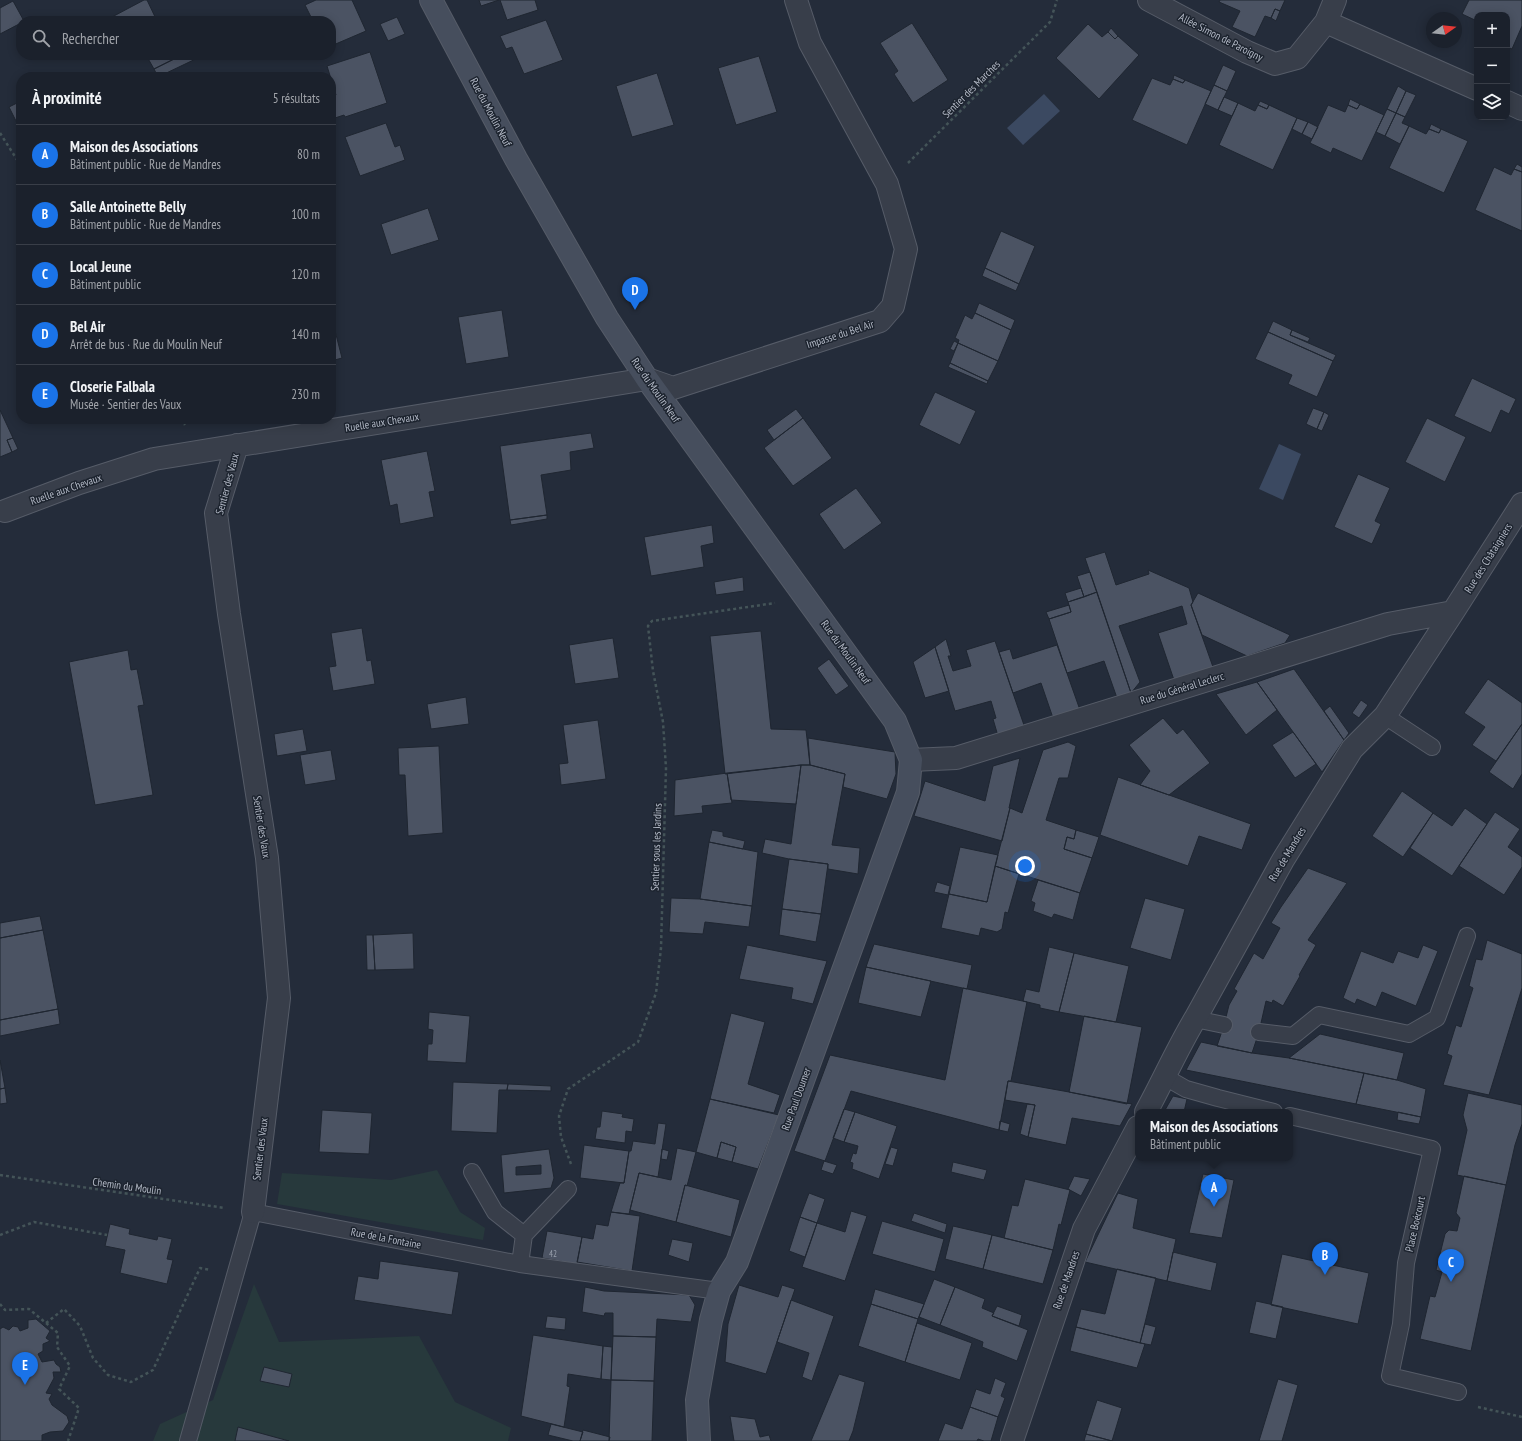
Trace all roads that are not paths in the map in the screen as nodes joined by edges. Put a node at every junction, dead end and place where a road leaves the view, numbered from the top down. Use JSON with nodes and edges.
{"nodes":[{"id":1,"x":431,"y":0,"type":"edge"},
{"id":2,"x":796,"y":0,"type":"edge"},
{"id":3,"x":1149,"y":0,"type":"edge"},
{"id":4,"x":1335,"y":0,"type":"edge"},
{"id":5,"x":1326,"y":22,"type":"junction"},
{"id":6,"x":1474,"y":88,"type":"edge"},
{"id":7,"x":1510,"y":103,"type":"edge"},
{"id":8,"x":1522,"y":109,"type":"edge"},
{"id":9,"x":647,"y":379,"type":"junction"},
{"id":10,"x":237,"y":445,"type":"junction"},
{"id":11,"x":1522,"y":504,"type":"edge"},
{"id":12,"x":5,"y":511,"type":"dead end"},
{"id":13,"x":1453,"y":612,"type":"junction"},
{"id":14,"x":1385,"y":716,"type":"junction"},
{"id":15,"x":1432,"y":747,"type":"dead end"},
{"id":16,"x":911,"y":760,"type":"junction"},
{"id":17,"x":1467,"y":936,"type":"dead end"},
{"id":18,"x":1195,"y":1019,"type":"junction"},
{"id":19,"x":1224,"y":1025,"type":"dead end"},
{"id":20,"x":1259,"y":1032,"type":"dead end"},
{"id":21,"x":1165,"y":1077,"type":"junction"},
{"id":22,"x":1148,"y":1109,"type":"edge"},
{"id":23,"x":1262,"y":1109,"type":"edge"},
{"id":24,"x":1293,"y":1117,"type":"edge"},
{"id":25,"x":1135,"y":1134,"type":"edge"},
{"id":26,"x":472,"y":1172,"type":"dead end"},
{"id":27,"x":568,"y":1189,"type":"road end"},
{"id":28,"x":253,"y":1212,"type":"junction"},
{"id":29,"x":524,"y":1235,"type":"junction"},
{"id":30,"x":520,"y":1264,"type":"junction"},
{"id":31,"x":719,"y":1291,"type":"junction"},
{"id":32,"x":1458,"y":1392,"type":"dead end"},
{"id":33,"x":188,"y":1441,"type":"edge"},
{"id":34,"x":699,"y":1441,"type":"edge"},
{"id":35,"x":1012,"y":1441,"type":"edge"}],
"edges":[{"from":1,"to":9,"type":"street","name":"Rue du Moulin Neuf"},
{"from":2,"to":9,"type":"street","name":"Impasse du Bel Air"},
{"from":3,"to":5,"type":"street","name":"Allée Simon de Paroigny"},
{"from":4,"to":5,"type":"street","name":"Allée Simon de Paroigny"},
{"from":5,"to":6,"type":"street"},
{"from":7,"to":8,"type":"street"},
{"from":9,"to":10,"type":"street","name":"Ruelle aux Chevaux"},
{"from":9,"to":16,"type":"street","name":"Rue du Moulin Neuf"},
{"from":10,"to":12,"type":"street","name":"Ruelle aux Chevaux"},
{"from":10,"to":28,"type":"street","name":"Sentier des Vaux"},
{"from":11,"to":13,"type":"street","name":"Rue des Châtaigniers"},
{"from":13,"to":14,"type":"street","name":"Rue de Mandres"},
{"from":13,"to":16,"type":"street","name":"Rue du Général Leclerc"},
{"from":14,"to":15,"type":"lane"},
{"from":14,"to":18,"type":"street","name":"Rue de Mandres"},
{"from":16,"to":31,"type":"street","name":"Rue Paul Doumer"},
{"from":17,"to":20,"type":"lane"},
{"from":18,"to":19,"type":"lane"},
{"from":18,"to":21,"type":"street","name":"Rue de Mandres"},
{"from":21,"to":22,"type":"street","name":"Rue de Mandres"},
{"from":21,"to":23,"type":"lane"},
{"from":24,"to":32,"type":"lane","name":"Place Boécourt"},
{"from":25,"to":35,"type":"street","name":"Rue de Mandres"},
{"from":26,"to":29,"type":"lane"},
{"from":27,"to":29,"type":"lane"},
{"from":28,"to":30,"type":"lane","name":"Rue de la Fontaine"},
{"from":28,"to":33,"type":"lane"},
{"from":29,"to":30,"type":"lane"},
{"from":30,"to":31,"type":"lane","name":"Rue de la Fontaine"},
{"from":31,"to":34,"type":"street","name":"Rue Paul Doumer"}]}
